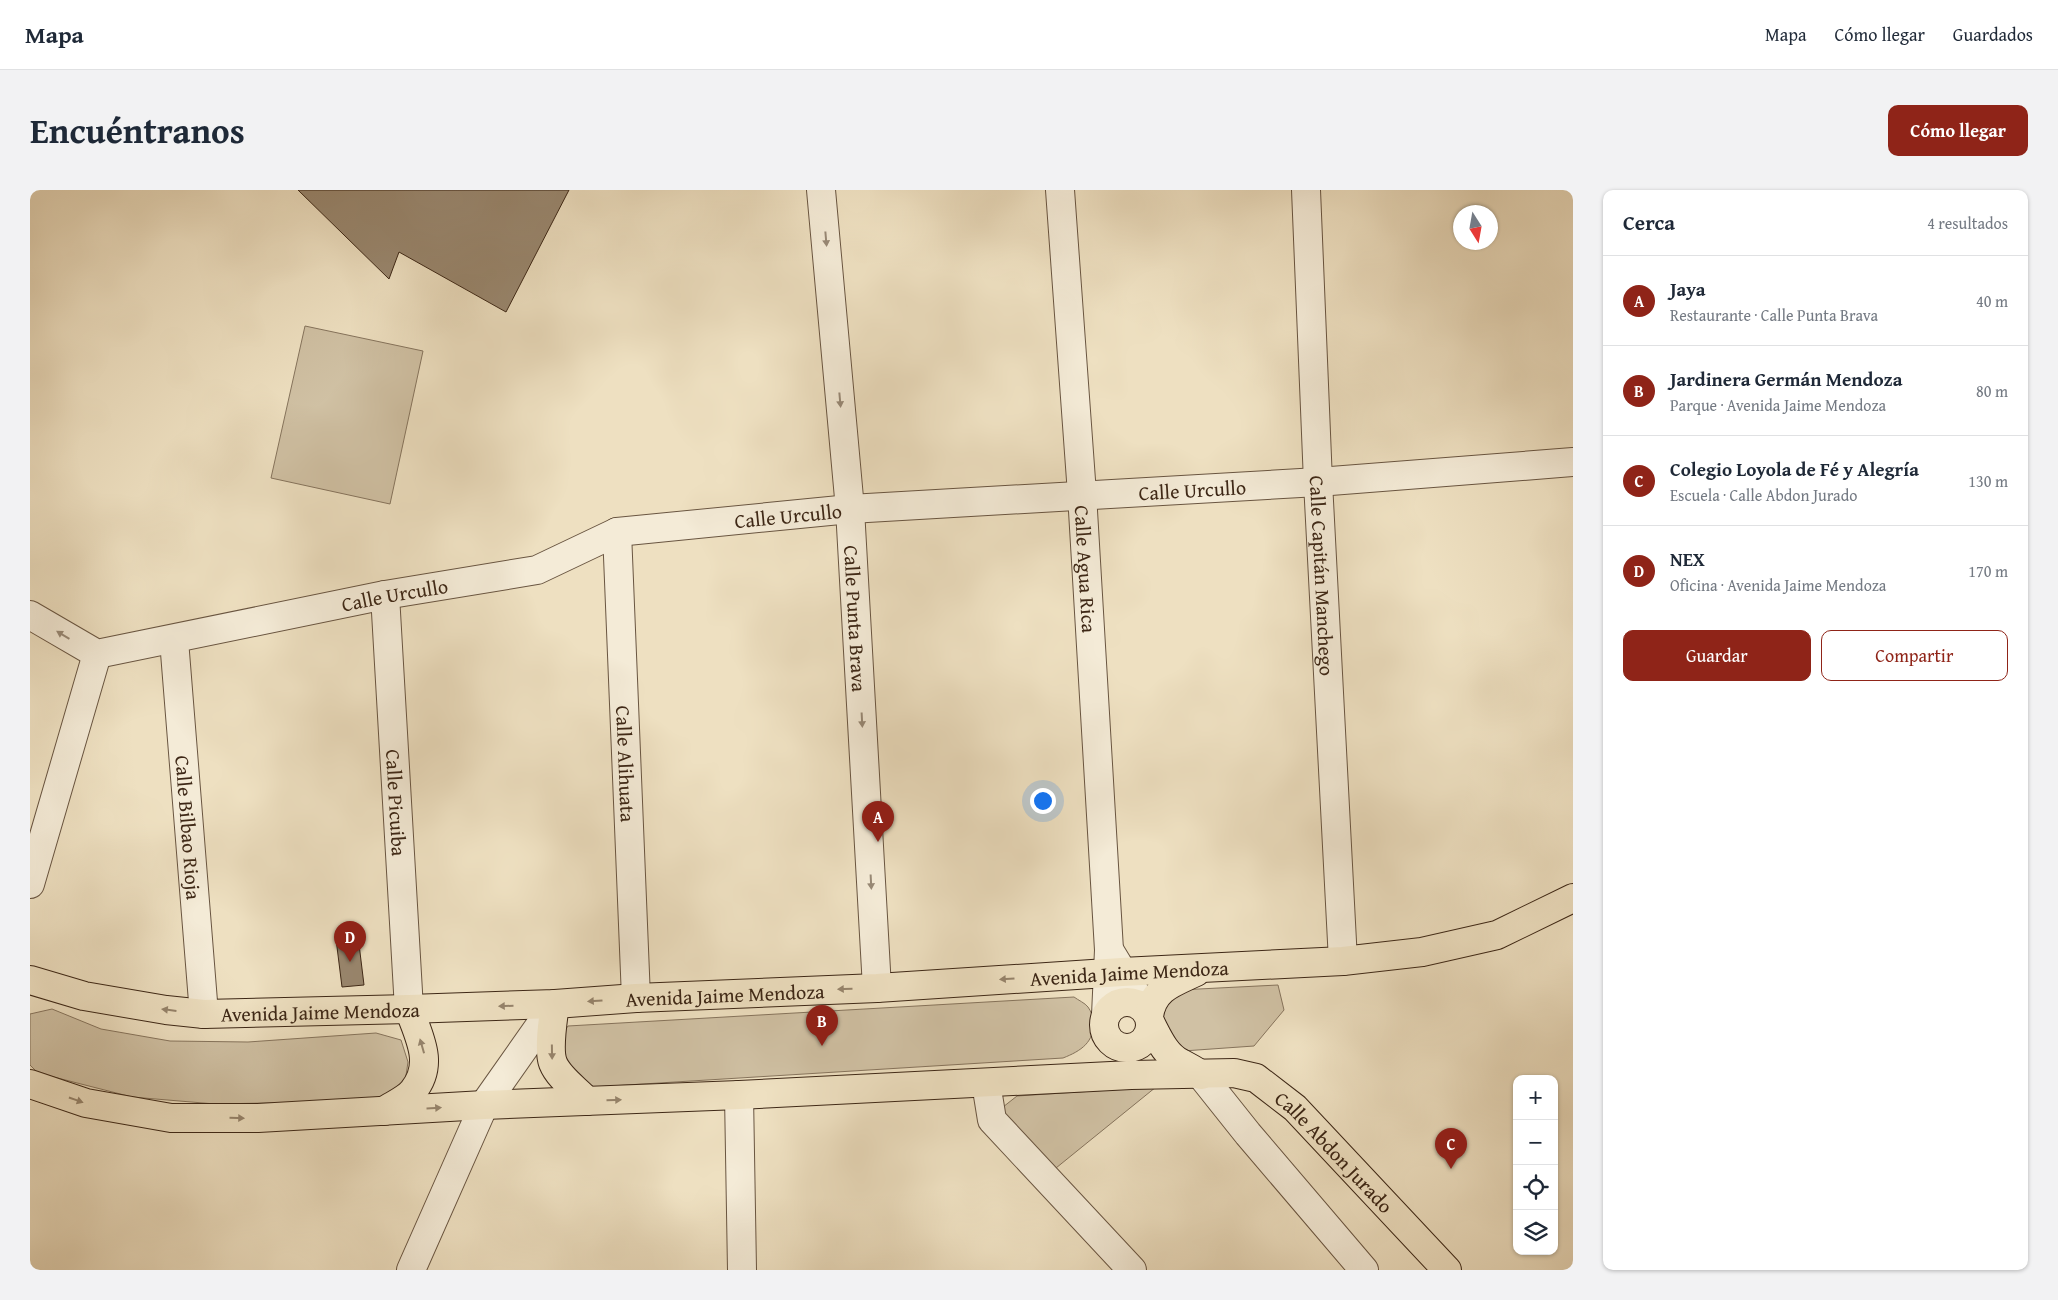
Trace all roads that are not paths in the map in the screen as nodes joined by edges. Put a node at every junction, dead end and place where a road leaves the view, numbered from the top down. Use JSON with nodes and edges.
{"nodes":[{"id":1,"x":821,"y":190,"type":"edge"},
{"id":2,"x":1060,"y":190,"type":"edge"},
{"id":3,"x":1306,"y":190,"type":"edge"},
{"id":4,"x":1573,"y":462,"type":"edge"},
{"id":5,"x":1318,"y":482,"type":"junction"},
{"id":6,"x":1082,"y":494,"type":"junction"},
{"id":7,"x":850,"y":509,"type":"junction"},
{"id":8,"x":617,"y":532,"type":"junction"},
{"id":9,"x":385,"y":595,"type":"junction"},
{"id":10,"x":30,"y":614,"type":"edge"},
{"id":11,"x":174,"y":640,"type":"junction"},
{"id":12,"x":97,"y":654,"type":"junction"},
{"id":13,"x":30,"y":884,"type":"edge"},
{"id":14,"x":1573,"y":898,"type":"edge"},
{"id":15,"x":1343,"y":961,"type":"junction"},
{"id":16,"x":1206,"y":968,"type":"junction"},
{"id":17,"x":1117,"y":970,"type":"junction"},
{"id":18,"x":30,"y":980,"type":"edge"},
{"id":19,"x":877,"y":988,"type":"junction"},
{"id":20,"x":636,"y":998,"type":"junction"},
{"id":21,"x":555,"y":1004,"type":"junction"},
{"id":22,"x":409,"y":1009,"type":"junction"},
{"id":23,"x":204,"y":1014,"type":"junction"},
{"id":24,"x":1148,"y":1016,"type":"junction"},
{"id":25,"x":1118,"y":1040,"type":"junction"},
{"id":26,"x":1201,"y":1075,"type":"junction"},
{"id":27,"x":986,"y":1083,"type":"junction"},
{"id":28,"x":30,"y":1084,"type":"edge"},
{"id":29,"x":738,"y":1095,"type":"junction"},
{"id":30,"x":588,"y":1100,"type":"junction"},
{"id":31,"x":484,"y":1105,"type":"junction"},
{"id":32,"x":384,"y":1111,"type":"junction"},
{"id":33,"x":412,"y":1270,"type":"edge"},
{"id":34,"x":742,"y":1270,"type":"edge"},
{"id":35,"x":1132,"y":1270,"type":"edge"},
{"id":36,"x":1364,"y":1270,"type":"edge"},
{"id":37,"x":1447,"y":1270,"type":"edge"}],
"edges":[{"from":1,"to":7,"type":"street","name":"Calle Punta Brava","one_way":true},
{"from":2,"to":6,"type":"street","name":"Calle Agua Rica"},
{"from":3,"to":5,"type":"street","name":"Calle Capitán Manchego"},
{"from":4,"to":5,"type":"street","name":"Calle Urcullo"},
{"from":5,"to":6,"type":"street","name":"Calle Urcullo"},
{"from":5,"to":15,"type":"street","name":"Calle Capitán Manchego"},
{"from":6,"to":7,"type":"street","name":"Calle Urcullo"},
{"from":6,"to":17,"type":"street","name":"Calle Agua Rica"},
{"from":7,"to":8,"type":"street","name":"Calle Urcullo"},
{"from":7,"to":19,"type":"street","name":"Calle Punta Brava","one_way":true},
{"from":8,"to":9,"type":"street","name":"Calle Urcullo"},
{"from":8,"to":20,"type":"street","name":"Calle Alihuata"},
{"from":9,"to":11,"type":"street","name":"Calle Urcullo"},
{"from":9,"to":22,"type":"street","name":"Calle Picuiba"},
{"from":12,"to":10,"type":"street","one_way":true},
{"from":11,"to":12,"type":"street","name":"Calle Urcullo"},
{"from":11,"to":23,"type":"street","name":"Calle Bilbao Rioja"},
{"from":12,"to":13,"type":"street"},
{"from":14,"to":15,"type":"main road","name":"Avenida Jaime Mendoza"},
{"from":15,"to":16,"type":"main road","name":"Avenida Jaime Mendoza"},
{"from":16,"to":17,"type":"main road","name":"Avenida Jaime Mendoza"},
{"from":16,"to":24,"type":"main road"},
{"from":17,"to":19,"type":"main road","name":"Avenida Jaime Mendoza","one_way":true},
{"from":17,"to":24,"type":"street","name":"Calle Agua Rica"},
{"from":17,"to":25,"type":"street","name":"Calle Agua Rica"},
{"from":23,"to":18,"type":"main road","name":"Avenida Jaime Mendoza","one_way":true},
{"from":19,"to":20,"type":"main road","name":"Avenida Jaime Mendoza","one_way":true},
{"from":20,"to":21,"type":"main road","name":"Avenida Jaime Mendoza","one_way":true},
{"from":21,"to":22,"type":"main road","name":"Avenida Jaime Mendoza","one_way":true},
{"from":21,"to":30,"type":"main road","one_way":true},
{"from":21,"to":31,"type":"street"},
{"from":22,"to":23,"type":"main road","name":"Avenida Jaime Mendoza"},
{"from":32,"to":22,"type":"main road","one_way":true},
{"from":24,"to":25,"type":"main road"},
{"from":24,"to":25,"type":"main road"},
{"from":24,"to":26,"type":"main road"},
{"from":25,"to":26,"type":"main road","name":"Calle Abdon Jurado"},
{"from":25,"to":27,"type":"main road"},
{"from":26,"to":36,"type":"street"},
{"from":26,"to":37,"type":"main road","name":"Calle Abdon Jurado"},
{"from":27,"to":29,"type":"main road"},
{"from":27,"to":35,"type":"street"},
{"from":28,"to":32,"type":"main road","one_way":true},
{"from":30,"to":29,"type":"main road","one_way":true},
{"from":29,"to":34,"type":"street"},
{"from":30,"to":31,"type":"main road"},
{"from":32,"to":31,"type":"main road","one_way":true},
{"from":31,"to":33,"type":"street"}]}
